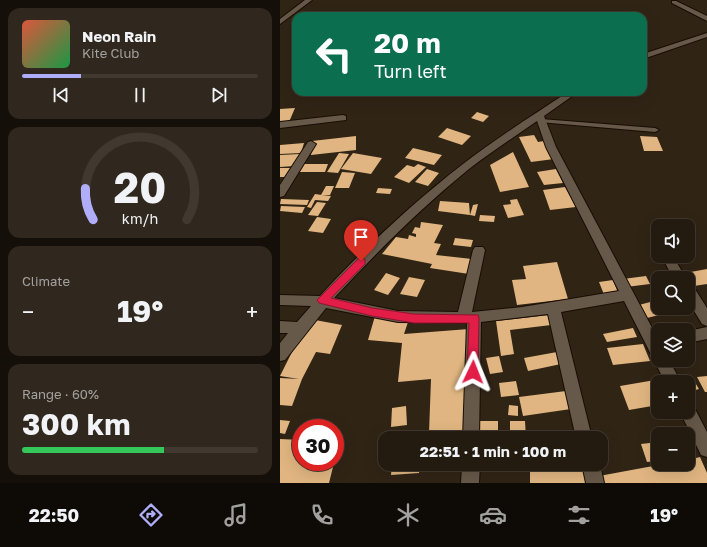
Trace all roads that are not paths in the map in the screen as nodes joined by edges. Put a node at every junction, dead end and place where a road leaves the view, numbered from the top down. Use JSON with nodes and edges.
{"nodes":[{"id":1,"x":309,"y":0,"type":"edge"},
{"id":2,"x":674,"y":2,"type":"dead end"},
{"id":3,"x":293,"y":12,"type":"edge"},
{"id":4,"x":292,"y":13,"type":"edge"},
{"id":5,"x":707,"y":19,"type":"edge"},
{"id":6,"x":280,"y":22,"type":"edge"},
{"id":7,"x":707,"y":35,"type":"edge"},
{"id":8,"x":647,"y":56,"type":"edge"},
{"id":9,"x":569,"y":96,"type":"edge"},
{"id":10,"x":343,"y":118,"type":"dead end"},
{"id":11,"x":540,"y":118,"type":"junction"},
{"id":12,"x":280,"y":125,"type":"edge"},
{"id":13,"x":656,"y":130,"type":"dead end"},
{"id":14,"x":311,"y":144,"type":"dead end"},
{"id":15,"x":280,"y":194,"type":"edge"},
{"id":16,"x":479,"y":250,"type":"dead end"},
{"id":17,"x":628,"y":295,"type":"junction"},
{"id":18,"x":280,"y":300,"type":"edge"},
{"id":19,"x":322,"y":300,"type":"junction"},
{"id":20,"x":695,"y":301,"type":"edge"},
{"id":21,"x":553,"y":308,"type":"junction"},
{"id":22,"x":469,"y":318,"type":"junction"},
{"id":23,"x":707,"y":320,"type":"edge"},
{"id":24,"x":280,"y":327,"type":"edge"},
{"id":25,"x":299,"y":328,"type":"junction"},
{"id":26,"x":707,"y":333,"type":"edge"},
{"id":27,"x":695,"y":336,"type":"edge"},
{"id":28,"x":651,"y":337,"type":"edge"},
{"id":29,"x":280,"y":356,"type":"edge"},
{"id":30,"x":692,"y":419,"type":"edge"},
{"id":31,"x":471,"y":431,"type":"edge"},
{"id":32,"x":582,"y":431,"type":"edge"},
{"id":33,"x":707,"y":449,"type":"edge"},
{"id":34,"x":471,"y":471,"type":"edge"},
{"id":35,"x":593,"y":471,"type":"edge"},
{"id":36,"x":470,"y":483,"type":"edge"},
{"id":37,"x":596,"y":483,"type":"edge"}],
"edges":[{"from":1,"to":3,"type":"street"},
{"from":2,"to":5,"type":"street"},
{"from":4,"to":6,"type":"street"},
{"from":7,"to":8,"type":"street"},
{"from":9,"to":11,"type":"street"},
{"from":10,"to":12,"type":"street"},
{"from":11,"to":13,"type":"lane"},
{"from":11,"to":17,"type":"street"},
{"from":11,"to":19,"type":"street"},
{"from":14,"to":15,"type":"street"},
{"from":16,"to":22,"type":"street"},
{"from":17,"to":21,"type":"street"},
{"from":17,"to":28,"type":"street"},
{"from":18,"to":19,"type":"street"},
{"from":19,"to":22,"type":"street"},
{"from":19,"to":25,"type":"street"},
{"from":20,"to":23,"type":"street"},
{"from":21,"to":22,"type":"street"},
{"from":21,"to":32,"type":"street"},
{"from":22,"to":31,"type":"street"},
{"from":24,"to":25,"type":"street"},
{"from":25,"to":29,"type":"street"},
{"from":26,"to":27,"type":"street"},
{"from":30,"to":33,"type":"street"},
{"from":34,"to":36,"type":"street"},
{"from":35,"to":37,"type":"street"}]}
